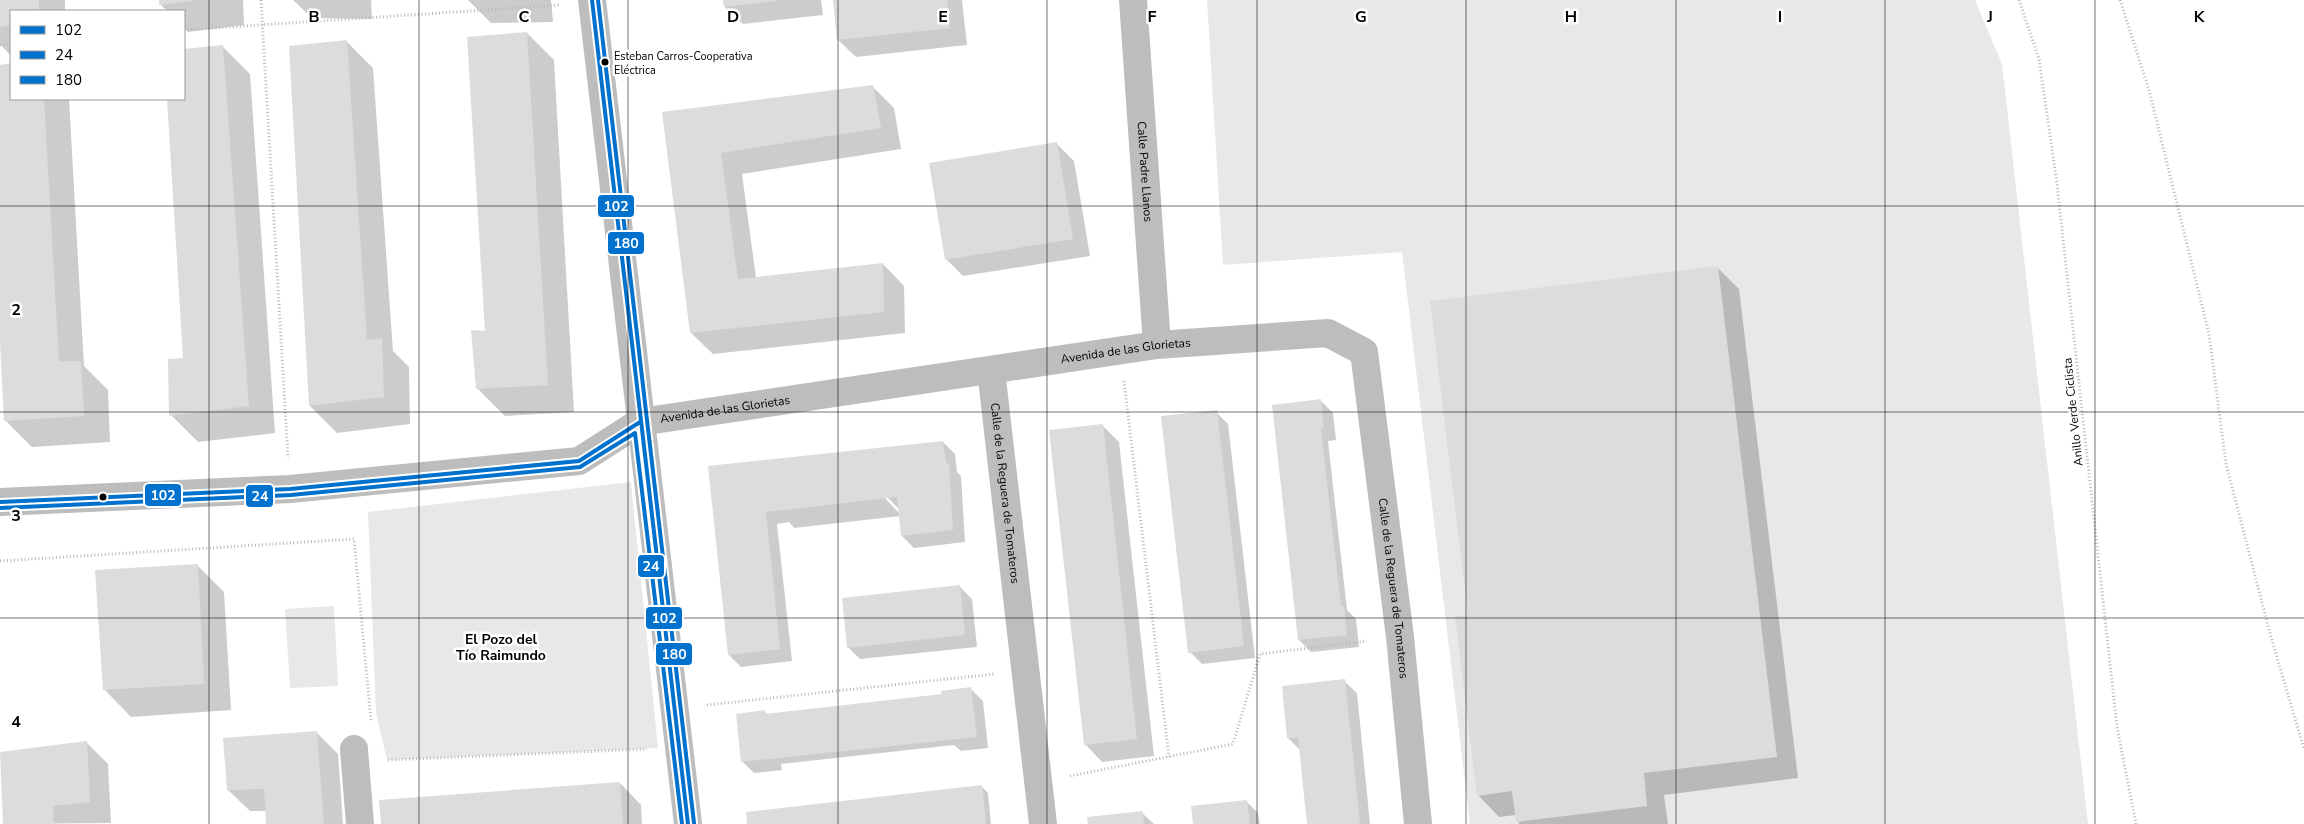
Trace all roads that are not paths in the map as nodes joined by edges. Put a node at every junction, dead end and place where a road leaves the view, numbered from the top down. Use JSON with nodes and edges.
{"nodes":[{"id":1,"x":1133,"y":0,"type":"edge"},
{"id":2,"x":593,"y":2,"type":"edge"},
{"id":3,"x":1157,"y":345,"type":"junction"},
{"id":4,"x":1364,"y":352,"type":"joint"},
{"id":5,"x":990,"y":370,"type":"junction"},
{"id":6,"x":640,"y":422,"type":"junction"},
{"id":7,"x":0,"y":502,"type":"edge"},
{"id":8,"x":355,"y":755,"type":"road end"},
{"id":9,"x":360,"y":824,"type":"edge"},
{"id":10,"x":688,"y":824,"type":"edge"},
{"id":11,"x":1043,"y":824,"type":"edge"},
{"id":12,"x":1418,"y":824,"type":"edge"}],
"edges":[{"from":1,"to":3,"type":"street","name":"Calle Padre Llanos"},
{"from":2,"to":6,"type":"street"},
{"from":3,"to":4,"type":"street","name":"Avenida de las Glorietas"},
{"from":3,"to":5,"type":"street","name":"Avenida de las Glorietas"},
{"from":4,"to":12,"type":"street","name":"Calle de la Reguera de Tomateros"},
{"from":5,"to":6,"type":"street","name":"Avenida de las Glorietas"},
{"from":5,"to":11,"type":"street","name":"Calle de la Reguera de Tomateros"},
{"from":6,"to":7,"type":"street","name":"Avenida de las Glorietas"},
{"from":6,"to":10,"type":"street"},
{"from":8,"to":9,"type":"street"}]}
